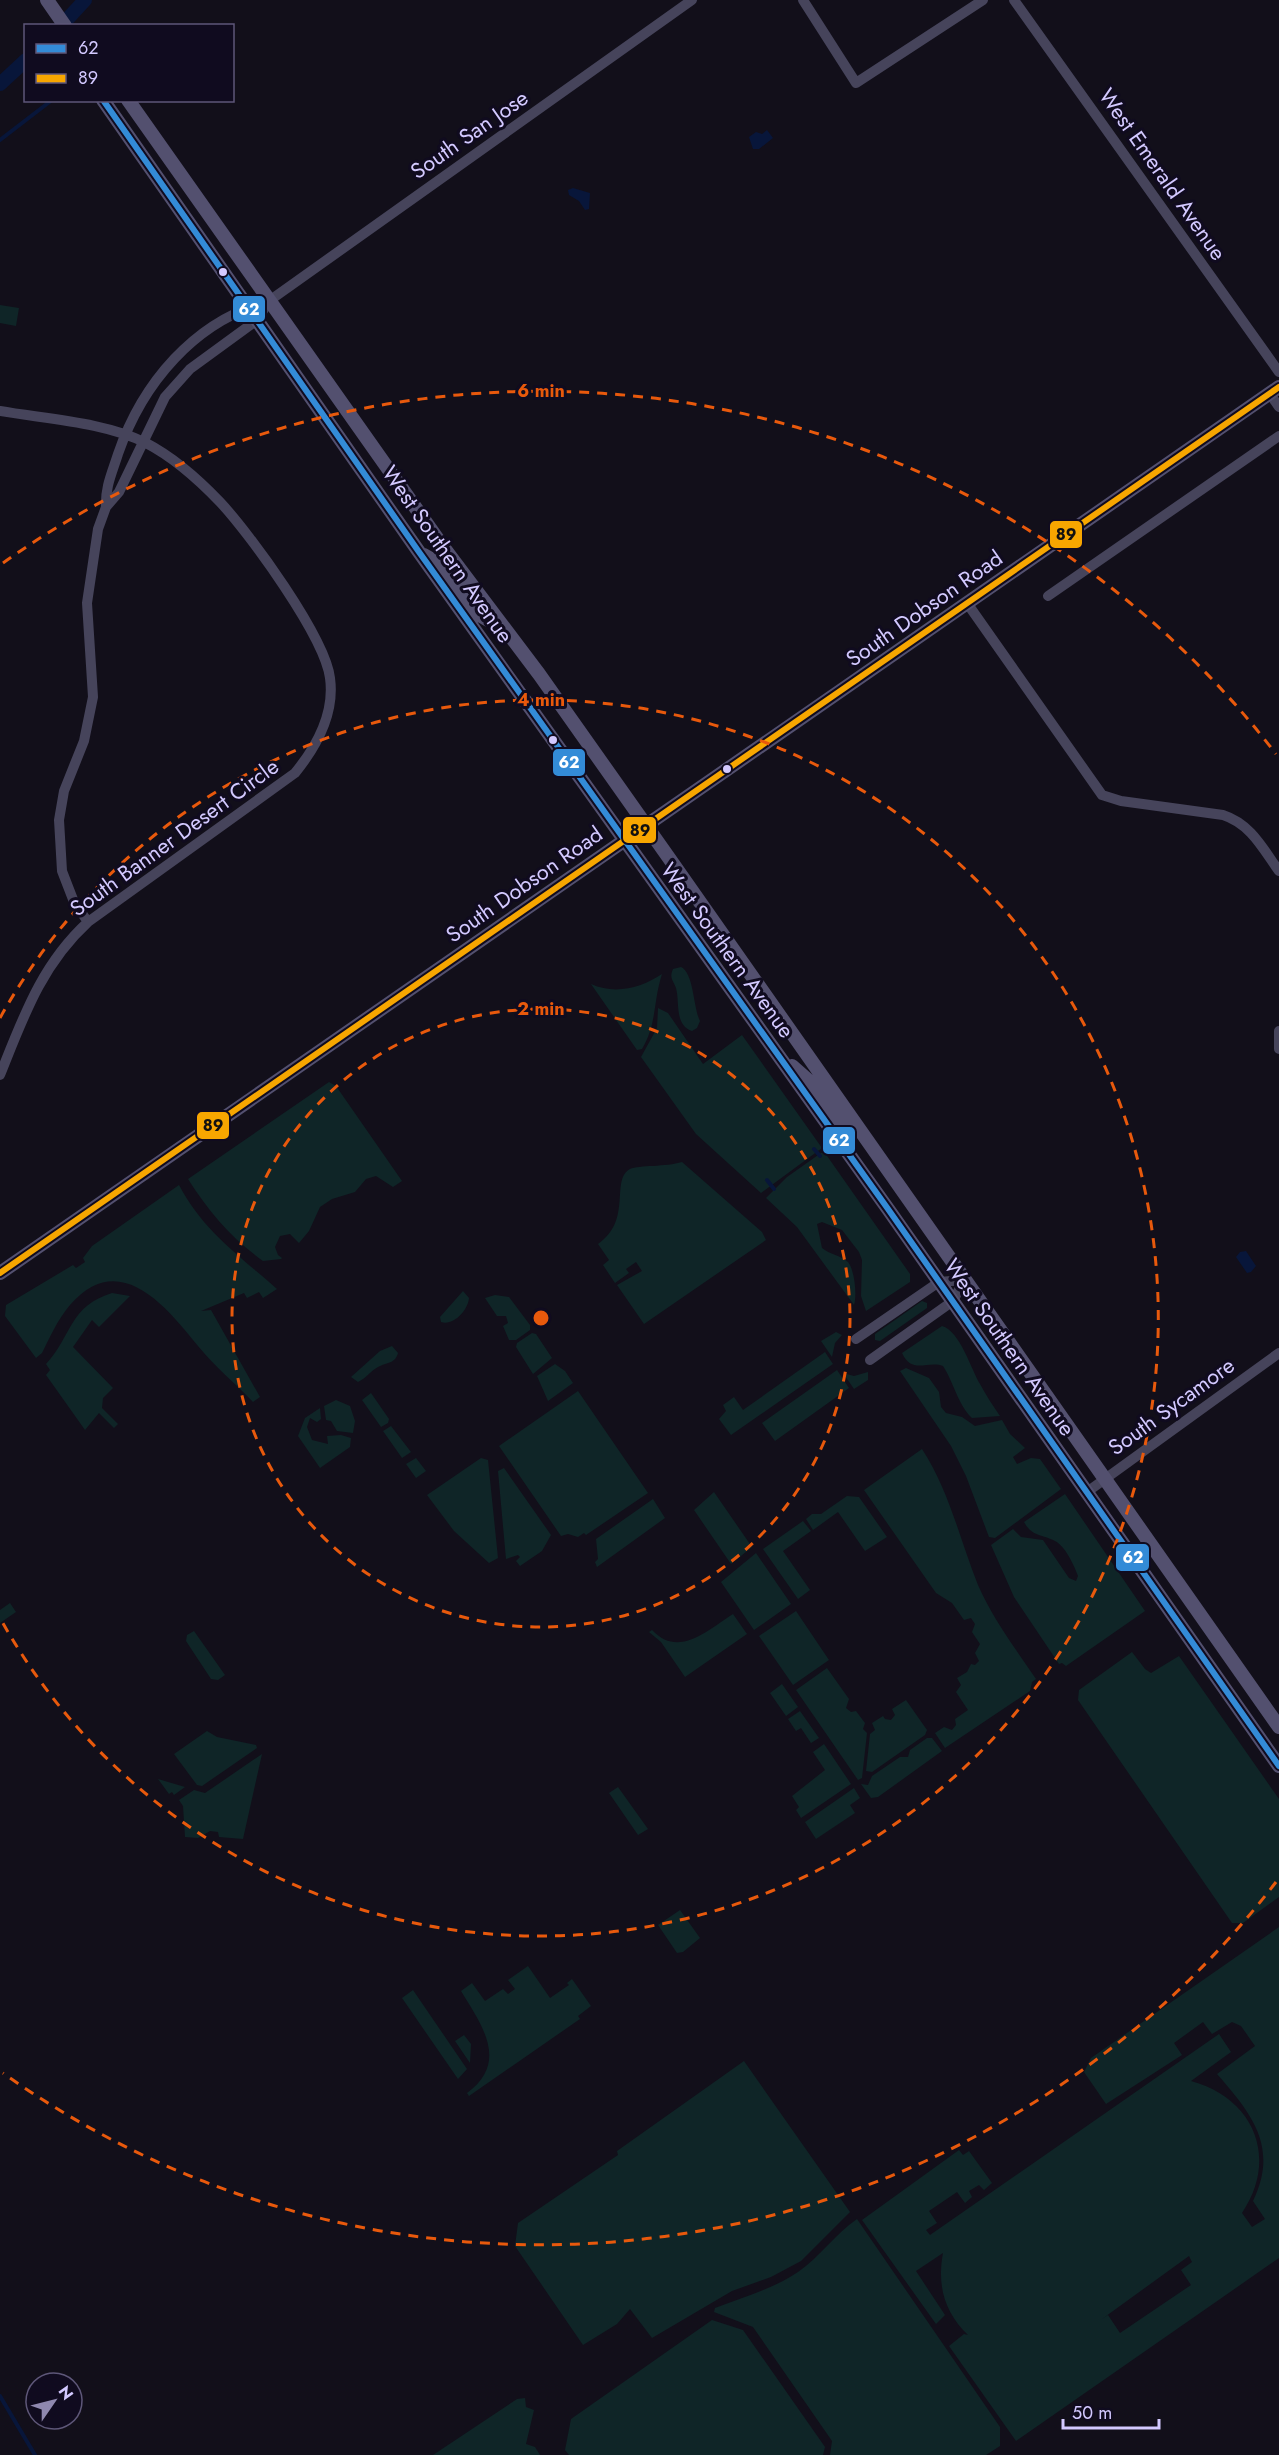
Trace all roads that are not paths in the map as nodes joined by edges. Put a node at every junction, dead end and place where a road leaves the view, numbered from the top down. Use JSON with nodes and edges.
{"nodes":[{"id":1,"x":47,"y":0,"type":"edge"},
{"id":2,"x":692,"y":0,"type":"edge"},
{"id":3,"x":803,"y":0,"type":"edge"},
{"id":4,"x":983,"y":0,"type":"edge"},
{"id":5,"x":1014,"y":0,"type":"edge"},
{"id":6,"x":64,"y":24,"type":"edge"},
{"id":7,"x":104,"y":102,"type":"edge"},
{"id":8,"x":129,"y":102,"type":"edge"},
{"id":9,"x":269,"y":301,"type":"junction"},
{"id":10,"x":247,"y":307,"type":"junction"},
{"id":11,"x":256,"y":320,"type":"junction"},
{"id":12,"x":1279,"y":372,"type":"edge"},
{"id":13,"x":1274,"y":390,"type":"edge"},
{"id":14,"x":1279,"y":407,"type":"edge"},
{"id":15,"x":0,"y":411,"type":"edge"},
{"id":16,"x":125,"y":434,"type":"junction"},
{"id":17,"x":1279,"y":436,"type":"edge"},
{"id":18,"x":144,"y":442,"type":"junction"},
{"id":19,"x":395,"y":478,"type":"junction"},
{"id":20,"x":377,"y":492,"type":"junction"},
{"id":21,"x":106,"y":507,"type":"junction"},
{"id":22,"x":419,"y":552,"type":"junction"},
{"id":23,"x":1048,"y":596,"type":"dead end"},
{"id":24,"x":967,"y":603,"type":"junction"},
{"id":25,"x":496,"y":619,"type":"junction"},
{"id":26,"x":645,"y":825,"type":"junction"},
{"id":27,"x":624,"y":840,"type":"junction"},
{"id":28,"x":1279,"y":871,"type":"edge"},
{"id":29,"x":88,"y":922,"type":"junction"},
{"id":30,"x":1279,"y":1031,"type":"edge"},
{"id":31,"x":1279,"y":1049,"type":"edge"},
{"id":32,"x":775,"y":1052,"type":"junction"},
{"id":33,"x":0,"y":1075,"type":"edge"},
{"id":34,"x":859,"y":1129,"type":"junction"},
{"id":35,"x":0,"y":1273,"type":"edge"},
{"id":36,"x":964,"y":1280,"type":"junction"},
{"id":37,"x":939,"y":1282,"type":"junction"},
{"id":38,"x":952,"y":1301,"type":"junction"},
{"id":39,"x":856,"y":1339,"type":"dead end"},
{"id":40,"x":1279,"y":1353,"type":"edge"},
{"id":41,"x":870,"y":1360,"type":"dead end"},
{"id":42,"x":1104,"y":1479,"type":"junction"},
{"id":43,"x":1086,"y":1492,"type":"junction"},
{"id":44,"x":1279,"y":1727,"type":"edge"},
{"id":45,"x":1279,"y":1766,"type":"edge"}],
"edges":[{"from":1,"to":6,"type":"main road"},
{"from":2,"to":9,"type":"street","name":"South San Jose"},
{"from":3,"to":4,"type":"street"},
{"from":5,"to":12,"type":"street","name":"West Emerald Avenue"},
{"from":7,"to":10,"type":"main road","name":"West Southern Avenue"},
{"from":8,"to":9,"type":"main road","name":"West Southern Avenue"},
{"from":9,"to":10,"type":"street"},
{"from":9,"to":11,"type":"street"},
{"from":9,"to":19,"type":"main road","name":"West Southern Avenue"},
{"from":10,"to":11,"type":"main road","name":"West Southern Avenue"},
{"from":10,"to":16,"type":"street"},
{"from":11,"to":18,"type":"street"},
{"from":11,"to":20,"type":"main road","name":"West Southern Avenue"},
{"from":13,"to":14,"type":"street"},
{"from":13,"to":24,"type":"main road","name":"South Dobson Road"},
{"from":15,"to":16,"type":"street","name":"South Banner Desert Circle"},
{"from":16,"to":18,"type":"street","name":"South Banner Desert Circle"},
{"from":16,"to":21,"type":"street"},
{"from":17,"to":23,"type":"street"},
{"from":18,"to":21,"type":"street"},
{"from":18,"to":29,"type":"street","name":"South Banner Desert Circle"},
{"from":19,"to":20,"type":"main road"},
{"from":19,"to":25,"type":"main road","name":"West Southern Avenue"},
{"from":20,"to":22,"type":"main road","name":"West Southern Avenue"},
{"from":21,"to":29,"type":"street"},
{"from":22,"to":25,"type":"main road"},
{"from":22,"to":27,"type":"main road","name":"West Southern Avenue"},
{"from":24,"to":26,"type":"main road","name":"South Dobson Road"},
{"from":24,"to":28,"type":"street"},
{"from":25,"to":26,"type":"main road","name":"West Southern Avenue"},
{"from":26,"to":27,"type":"main road","name":"South Dobson Road"},
{"from":26,"to":34,"type":"main road","name":"West Southern Avenue"},
{"from":27,"to":32,"type":"main road","name":"West Southern Avenue"},
{"from":27,"to":35,"type":"main road","name":"South Dobson Road"},
{"from":29,"to":33,"type":"street","name":"South Banner Desert Circle"},
{"from":30,"to":31,"type":"street"},
{"from":32,"to":34,"type":"main road"},
{"from":32,"to":37,"type":"main road","name":"West Southern Avenue"},
{"from":34,"to":36,"type":"main road","name":"West Southern Avenue"},
{"from":36,"to":37,"type":"street"},
{"from":36,"to":38,"type":"street"},
{"from":36,"to":42,"type":"main road","name":"West Southern Avenue"},
{"from":37,"to":38,"type":"main road","name":"West Southern Avenue"},
{"from":37,"to":39,"type":"street"},
{"from":38,"to":41,"type":"street"},
{"from":38,"to":43,"type":"main road","name":"West Southern Avenue"},
{"from":40,"to":42,"type":"street","name":"South Sycamore"},
{"from":42,"to":43,"type":"street","name":"South Sycamore"},
{"from":42,"to":44,"type":"main road","name":"West Southern Avenue"},
{"from":43,"to":45,"type":"main road","name":"West Southern Avenue"}]}
